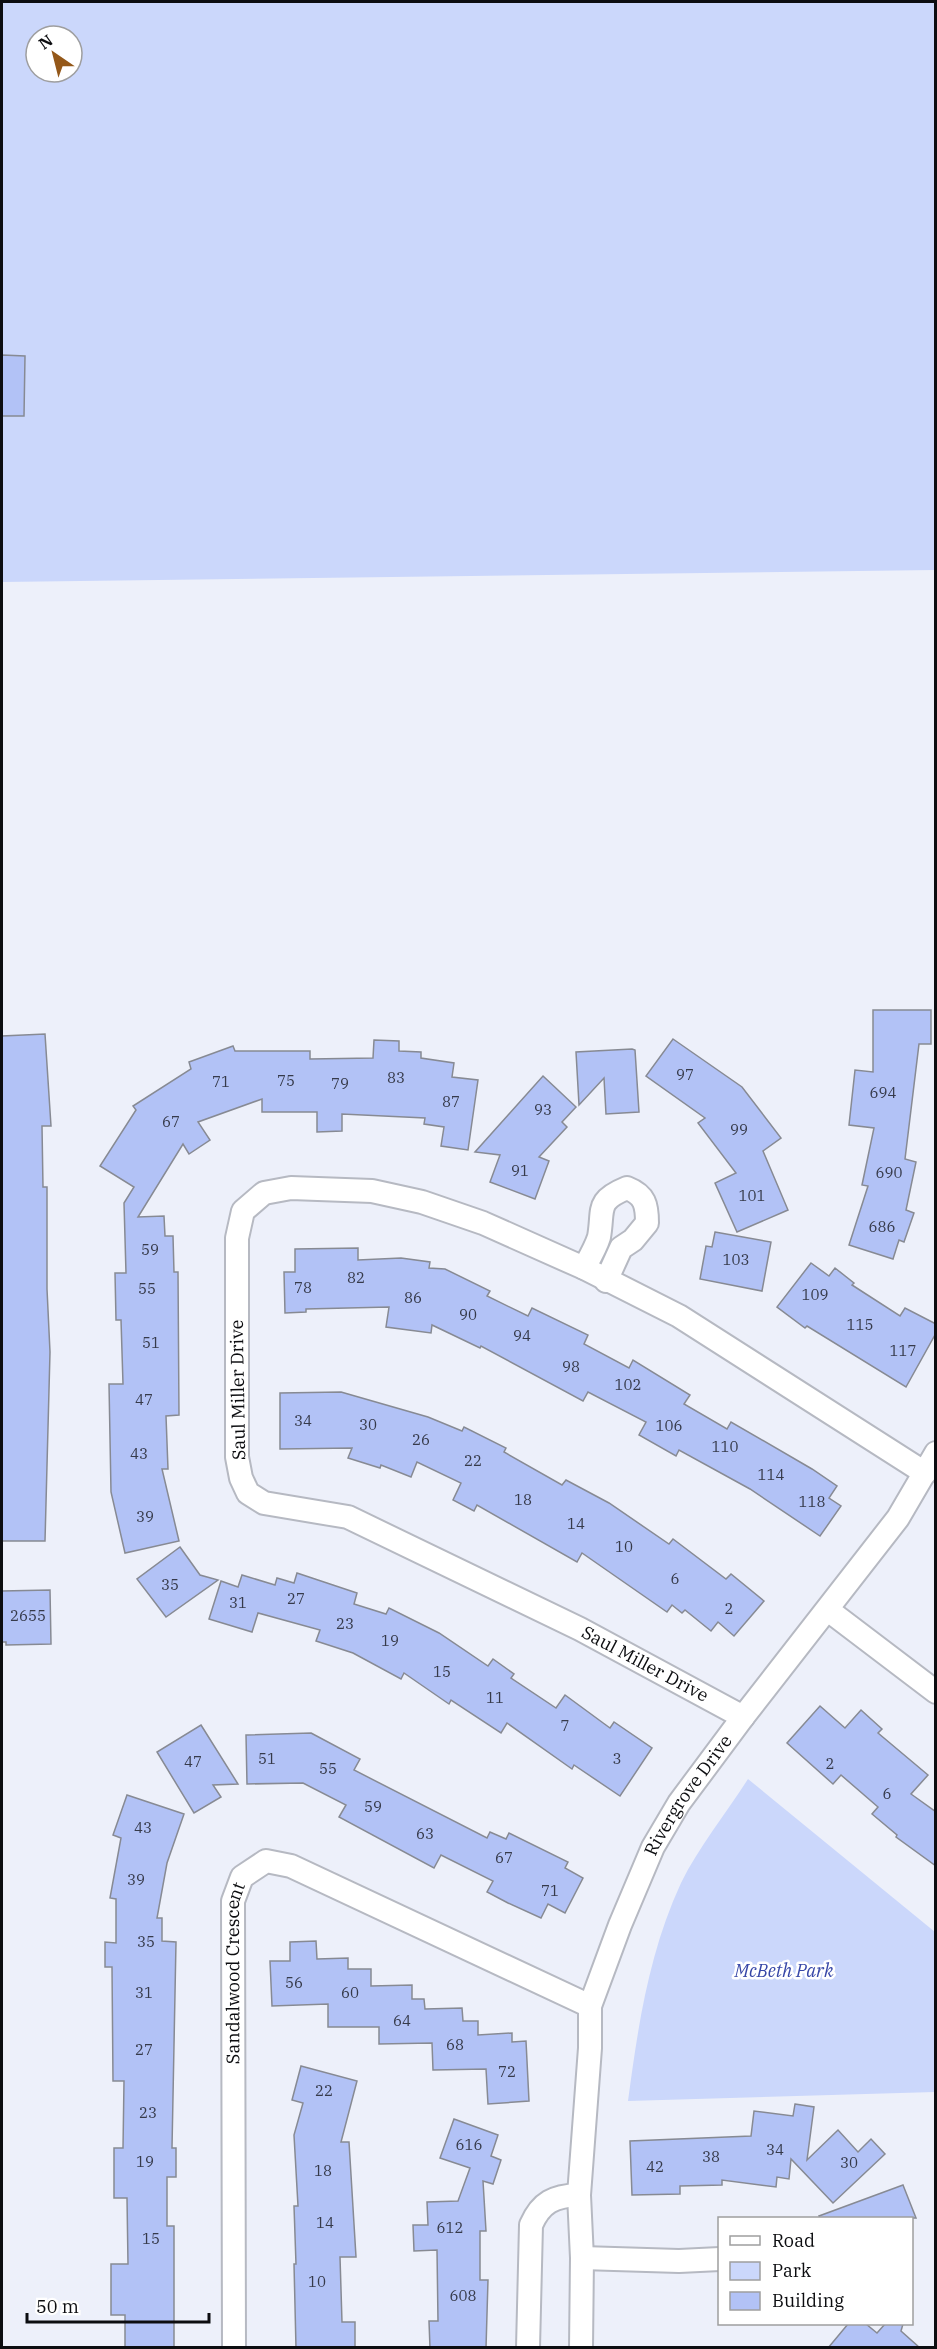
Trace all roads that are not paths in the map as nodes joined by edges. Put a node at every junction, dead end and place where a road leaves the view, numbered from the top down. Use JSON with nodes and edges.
{"nodes":[{"id":1,"x":584,"y":1268,"type":"junction"},
{"id":2,"x":606,"y":1281,"type":"junction"},
{"id":3,"x":930,"y":1463,"type":"edge"},
{"id":4,"x":828,"y":1610,"type":"junction"},
{"id":5,"x":936,"y":1692,"type":"edge"},
{"id":6,"x":742,"y":1716,"type":"junction"},
{"id":7,"x":590,"y":2006,"type":"junction"},
{"id":8,"x":579,"y":2195,"type":"junction"},
{"id":9,"x":582,"y":2258,"type":"junction"},
{"id":10,"x":718,"y":2259,"type":"edge"},
{"id":11,"x":679,"y":2261,"type":"junction"},
{"id":12,"x":718,"y":2274,"type":"edge"},
{"id":13,"x":234,"y":2348,"type":"edge"},
{"id":14,"x":528,"y":2348,"type":"edge"},
{"id":15,"x":581,"y":2348,"type":"edge"}],
"edges":[{"from":1,"to":2,"type":"street","name":"Saul Miller Drive"},
{"from":1,"to":2,"type":"street"},
{"from":1,"to":6,"type":"street","name":"Saul Miller Drive"},
{"from":2,"to":3,"type":"street","name":"Saul Miller Drive"},
{"from":3,"to":4,"type":"street","name":"Rivergrove Drive"},
{"from":4,"to":5,"type":"street"},
{"from":4,"to":6,"type":"street","name":"Rivergrove Drive"},
{"from":6,"to":7,"type":"street","name":"Rivergrove Drive"},
{"from":7,"to":8,"type":"street","name":"Rivergrove Drive"},
{"from":7,"to":13,"type":"street","name":"Sandalwood Crescent"},
{"from":8,"to":9,"type":"street","name":"Rivergrove Drive"},
{"from":8,"to":14,"type":"street"},
{"from":9,"to":11,"type":"street"},
{"from":9,"to":15,"type":"street","name":"Rivergrove Drive"},
{"from":10,"to":11,"type":"street"},
{"from":11,"to":12,"type":"street"}]}
